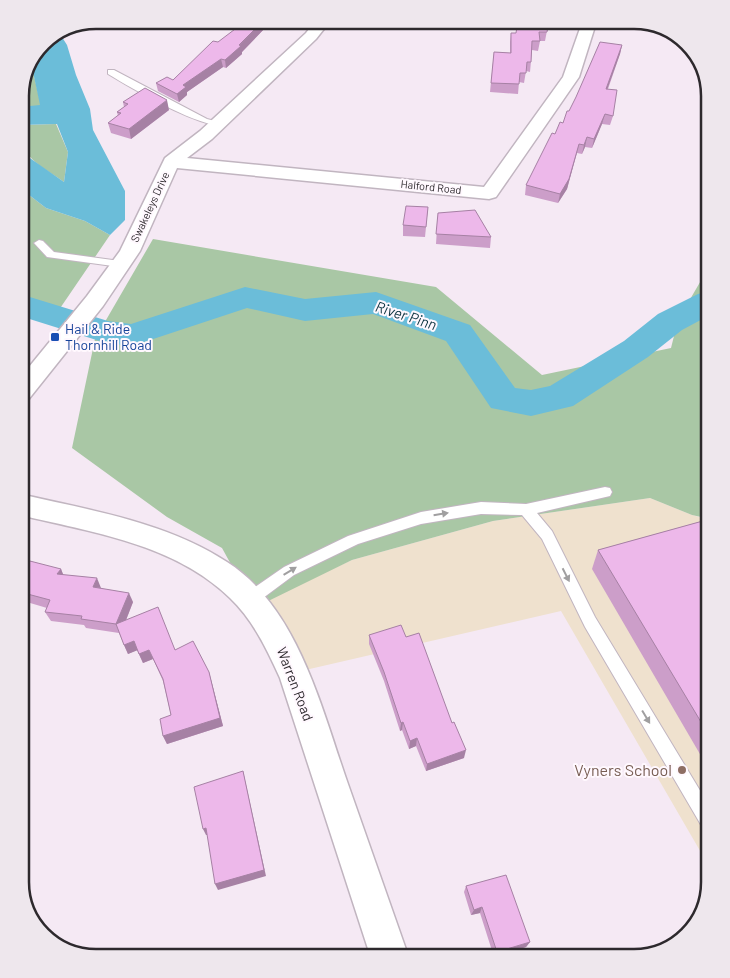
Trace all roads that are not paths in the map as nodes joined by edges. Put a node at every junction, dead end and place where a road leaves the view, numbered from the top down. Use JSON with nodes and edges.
{"nodes":[{"id":1,"x":317,"y":29,"type":"edge"},
{"id":2,"x":587,"y":29,"type":"edge"},
{"id":3,"x":111,"y":72,"type":"dead end"},
{"id":4,"x":219,"y":123,"type":"junction"},
{"id":5,"x":171,"y":162,"type":"junction"},
{"id":6,"x":39,"y":243,"type":"dead end"},
{"id":7,"x":120,"y":264,"type":"junction"},
{"id":8,"x":29,"y":383,"type":"edge"},
{"id":9,"x":605,"y":492,"type":"dead end"},
{"id":10,"x":29,"y":506,"type":"edge"},
{"id":11,"x":526,"y":510,"type":"junction"},
{"id":12,"x":250,"y":599,"type":"junction"},
{"id":13,"x":701,"y":809,"type":"edge"},
{"id":14,"x":387,"y":949,"type":"edge"}],
"edges":[{"from":1,"to":4,"type":"street","name":"Swakeleys Drive"},
{"from":2,"to":5,"type":"street","name":"Halford Road"},
{"from":3,"to":4,"type":"lane"},
{"from":4,"to":5,"type":"street","name":"Swakeleys Drive"},
{"from":5,"to":7,"type":"street","name":"Swakeleys Drive"},
{"from":6,"to":7,"type":"lane"},
{"from":7,"to":8,"type":"street","name":"Swakeleys Drive"},
{"from":9,"to":11,"type":"lane"},
{"from":10,"to":12,"type":"street","name":"Warren Road"},
{"from":12,"to":11,"type":"lane","one_way":true},
{"from":11,"to":13,"type":"lane","one_way":true},
{"from":12,"to":14,"type":"street","name":"Warren Road"}]}
